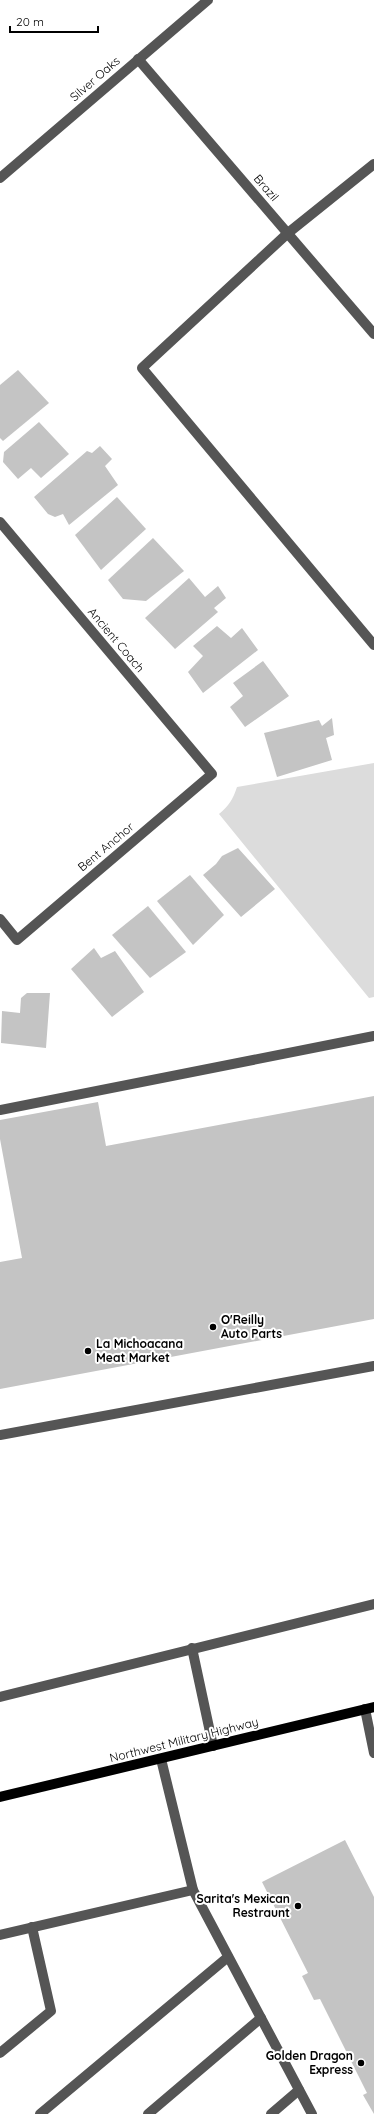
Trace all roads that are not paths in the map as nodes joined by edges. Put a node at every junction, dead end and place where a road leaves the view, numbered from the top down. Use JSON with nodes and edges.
{"nodes":[{"id":1,"x":208,"y":0,"type":"edge"},
{"id":2,"x":138,"y":59,"type":"junction"},
{"id":3,"x":374,"y":164,"type":"edge"},
{"id":4,"x":0,"y":178,"type":"edge"},
{"id":5,"x":288,"y":233,"type":"junction"},
{"id":6,"x":374,"y":334,"type":"edge"},
{"id":7,"x":0,"y":522,"type":"edge"},
{"id":8,"x":374,"y":645,"type":"edge"},
{"id":9,"x":212,"y":774,"type":"joint"},
{"id":10,"x":0,"y":919,"type":"edge"},
{"id":11,"x":374,"y":1036,"type":"edge"},
{"id":12,"x":0,"y":1110,"type":"edge"},
{"id":13,"x":374,"y":1366,"type":"edge"},
{"id":14,"x":0,"y":1435,"type":"edge"},
{"id":15,"x":374,"y":1604,"type":"edge"},
{"id":16,"x":192,"y":1648,"type":"junction"},
{"id":17,"x":0,"y":1697,"type":"edge"},
{"id":18,"x":370,"y":1708,"type":"edge"},
{"id":19,"x":213,"y":1746,"type":"junction"},
{"id":20,"x":374,"y":1753,"type":"edge"},
{"id":21,"x":160,"y":1759,"type":"junction"},
{"id":22,"x":0,"y":1797,"type":"edge"},
{"id":23,"x":193,"y":1890,"type":"junction"},
{"id":24,"x":32,"y":1928,"type":"junction"},
{"id":25,"x":0,"y":1935,"type":"edge"},
{"id":26,"x":228,"y":1957,"type":"junction"},
{"id":27,"x":260,"y":2018,"type":"junction"},
{"id":28,"x":0,"y":2053,"type":"edge"},
{"id":29,"x":299,"y":2090,"type":"junction"},
{"id":30,"x":40,"y":2114,"type":"edge"},
{"id":31,"x":148,"y":2114,"type":"edge"},
{"id":32,"x":272,"y":2114,"type":"edge"},
{"id":33,"x":312,"y":2114,"type":"edge"}],
"edges":[{"from":1,"to":2,"type":"street","name":"Silver Oaks"},
{"from":2,"to":4,"type":"street","name":"Silver Oaks"},
{"from":2,"to":5,"type":"street","name":"Brazil"},
{"from":3,"to":5,"type":"street"},
{"from":5,"to":6,"type":"street","name":"Brazil"},
{"from":5,"to":8,"type":"street"},
{"from":7,"to":9,"type":"street","name":"Ancient Coach"},
{"from":9,"to":10,"type":"street","name":"Bent Anchor"},
{"from":11,"to":12,"type":"street"},
{"from":13,"to":14,"type":"street"},
{"from":15,"to":16,"type":"street"},
{"from":16,"to":17,"type":"street"},
{"from":16,"to":19,"type":"street"},
{"from":18,"to":19,"type":"main road","name":"Northwest Military Highway"},
{"from":18,"to":20,"type":"street"},
{"from":19,"to":21,"type":"main road","name":"Northwest Military Highway"},
{"from":21,"to":22,"type":"main road","name":"Northwest Military Highway"},
{"from":21,"to":23,"type":"street"},
{"from":23,"to":24,"type":"street"},
{"from":23,"to":26,"type":"street"},
{"from":24,"to":25,"type":"street"},
{"from":24,"to":28,"type":"street"},
{"from":26,"to":27,"type":"street"},
{"from":26,"to":30,"type":"street"},
{"from":27,"to":29,"type":"street"},
{"from":27,"to":31,"type":"street"},
{"from":29,"to":32,"type":"street"},
{"from":29,"to":33,"type":"street"}]}
